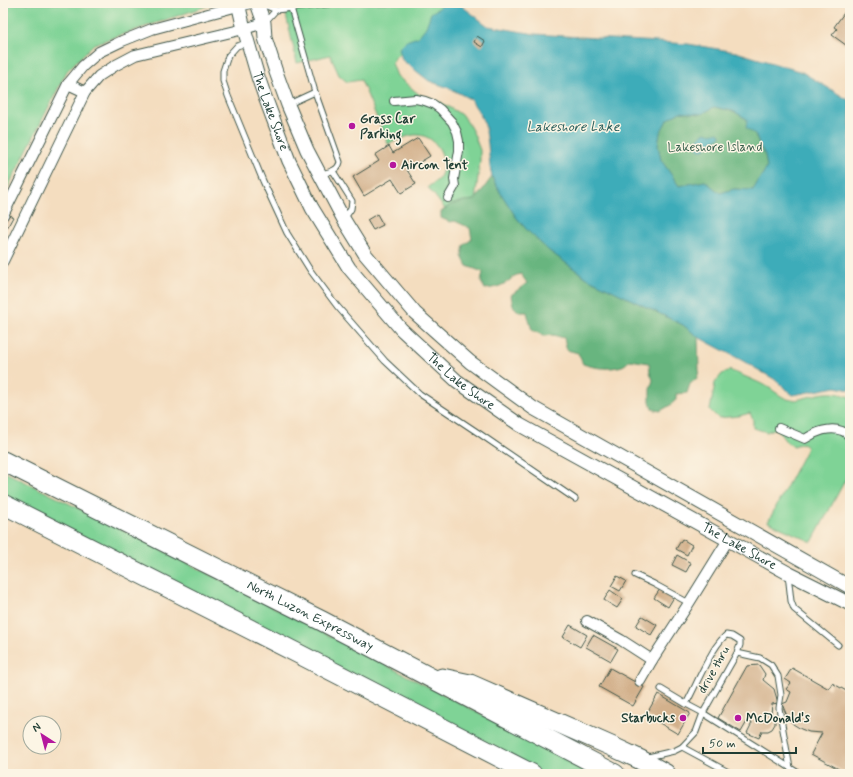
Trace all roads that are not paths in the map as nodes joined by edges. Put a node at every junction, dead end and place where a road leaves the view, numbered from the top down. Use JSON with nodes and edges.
{"nodes":[{"id":1,"x":252,"y":3,"type":"edge"},
{"id":2,"x":258,"y":3,"type":"edge"},
{"id":3,"x":336,"y":3,"type":"edge"},
{"id":4,"x":238,"y":4,"type":"edge"},
{"id":5,"x":291,"y":8,"type":"junction"},
{"id":6,"x":276,"y":10,"type":"junction"},
{"id":7,"x":264,"y":23,"type":"junction"},
{"id":8,"x":244,"y":29,"type":"junction"},
{"id":9,"x":265,"y":38,"type":"junction"},
{"id":10,"x":249,"y":42,"type":"junction"},
{"id":11,"x":68,"y":84,"type":"junction"},
{"id":12,"x":86,"y":92,"type":"junction"},
{"id":13,"x":315,"y":92,"type":"junction"},
{"id":14,"x":394,"y":101,"type":"dead end"},
{"id":15,"x":288,"y":105,"type":"junction"},
{"id":16,"x":333,"y":171,"type":"junction"},
{"id":17,"x":320,"y":174,"type":"junction"},
{"id":18,"x":331,"y":197,"type":"junction"},
{"id":19,"x":448,"y":198,"type":"dead end"},
{"id":20,"x":312,"y":208,"type":"junction"},
{"id":21,"x":3,"y":215,"type":"edge"},
{"id":22,"x":344,"y":220,"type":"junction"},
{"id":23,"x":3,"y":261,"type":"edge"},
{"id":24,"x":779,"y":428,"type":"dead end"},
{"id":25,"x":850,"y":437,"type":"edge"},
{"id":26,"x":3,"y":461,"type":"edge"},
{"id":27,"x":574,"y":498,"type":"dead end"},
{"id":28,"x":3,"y":504,"type":"edge"},
{"id":29,"x":728,"y":540,"type":"junction"},
{"id":30,"x":786,"y":551,"type":"junction"},
{"id":31,"x":783,"y":570,"type":"junction"},
{"id":32,"x":635,"y":575,"type":"dead end"},
{"id":33,"x":850,"y":587,"type":"edge"},
{"id":34,"x":689,"y":603,"type":"junction"},
{"id":35,"x":850,"y":604,"type":"edge"},
{"id":36,"x":587,"y":621,"type":"dead end"},
{"id":37,"x":838,"y":645,"type":"dead end"},
{"id":38,"x":737,"y":653,"type":"junction"},
{"id":39,"x":652,"y":660,"type":"junction"},
{"id":40,"x":418,"y":672,"type":"junction"},
{"id":41,"x":640,"y":681,"type":"dead end"},
{"id":42,"x":661,"y":689,"type":"dead end"},
{"id":43,"x":686,"y":704,"type":"junction"},
{"id":44,"x":703,"y":713,"type":"junction"},
{"id":45,"x":682,"y":747,"type":"junction"},
{"id":46,"x":639,"y":759,"type":"junction"},
{"id":47,"x":790,"y":768,"type":"junction"},
{"id":48,"x":532,"y":774,"type":"edge"},
{"id":49,"x":615,"y":774,"type":"edge"},
{"id":50,"x":666,"y":774,"type":"edge"},
{"id":51,"x":732,"y":774,"type":"edge"},
{"id":52,"x":800,"y":774,"type":"edge"}],
"edges":[{"from":1,"to":4,"type":"street"},
{"from":2,"to":6,"type":"lane"},
{"from":2,"to":7,"type":"street","name":"The Lake Shore"},
{"from":3,"to":5,"type":"lane"},
{"from":4,"to":8,"type":"street","name":"The Lake Shore"},
{"from":4,"to":11,"type":"street"},
{"from":5,"to":6,"type":"lane"},
{"from":5,"to":13,"type":"lane"},
{"from":6,"to":7,"type":"lane"},
{"from":7,"to":8,"type":"street"},
{"from":7,"to":9,"type":"street","name":"The Lake Shore"},
{"from":8,"to":10,"type":"street","name":"The Lake Shore"},
{"from":8,"to":12,"type":"street"},
{"from":9,"to":10,"type":"street"},
{"from":9,"to":15,"type":"street","name":"The Lake Shore"},
{"from":10,"to":20,"type":"street","name":"The Lake Shore"},
{"from":10,"to":27,"type":"lane"},
{"from":11,"to":12,"type":"street"},
{"from":11,"to":21,"type":"street"},
{"from":12,"to":23,"type":"street"},
{"from":13,"to":15,"type":"lane"},
{"from":13,"to":16,"type":"lane"},
{"from":14,"to":19,"type":"street"},
{"from":15,"to":17,"type":"street","name":"The Lake Shore"},
{"from":16,"to":17,"type":"lane"},
{"from":16,"to":22,"type":"lane"},
{"from":17,"to":18,"type":"street","name":"The Lake Shore"},
{"from":18,"to":20,"type":"street"},
{"from":18,"to":22,"type":"street","name":"The Lake Shore"},
{"from":20,"to":29,"type":"street","name":"The Lake Shore"},
{"from":22,"to":30,"type":"street","name":"The Lake Shore"},
{"from":24,"to":25,"type":"street"},
{"from":26,"to":40,"type":"highway","name":"North Luzon Expressway"},
{"from":28,"to":48,"type":"highway"},
{"from":29,"to":31,"type":"street","name":"The Lake Shore"},
{"from":29,"to":34,"type":"street"},
{"from":30,"to":31,"type":"street"},
{"from":30,"to":33,"type":"street","name":"The Lake Shore"},
{"from":31,"to":35,"type":"street","name":"The Lake Shore"},
{"from":31,"to":37,"type":"lane"},
{"from":32,"to":34,"type":"lane"},
{"from":34,"to":39,"type":"street"},
{"from":36,"to":39,"type":"street"},
{"from":38,"to":43,"type":"lane","name":"drive thru"},
{"from":38,"to":44,"type":"lane","name":"drive thru"},
{"from":38,"to":47,"type":"lane"},
{"from":39,"to":41,"type":"street"},
{"from":40,"to":46,"type":"highway"},
{"from":40,"to":49,"type":"highway","name":"North Luzon Expressway"},
{"from":42,"to":43,"type":"lane"},
{"from":43,"to":44,"type":"lane"},
{"from":44,"to":45,"type":"lane","name":"drive thru"},
{"from":44,"to":47,"type":"lane"},
{"from":45,"to":46,"type":"lane"},
{"from":45,"to":51,"type":"lane"},
{"from":46,"to":50,"type":"highway"},
{"from":47,"to":52,"type":"lane"}]}
